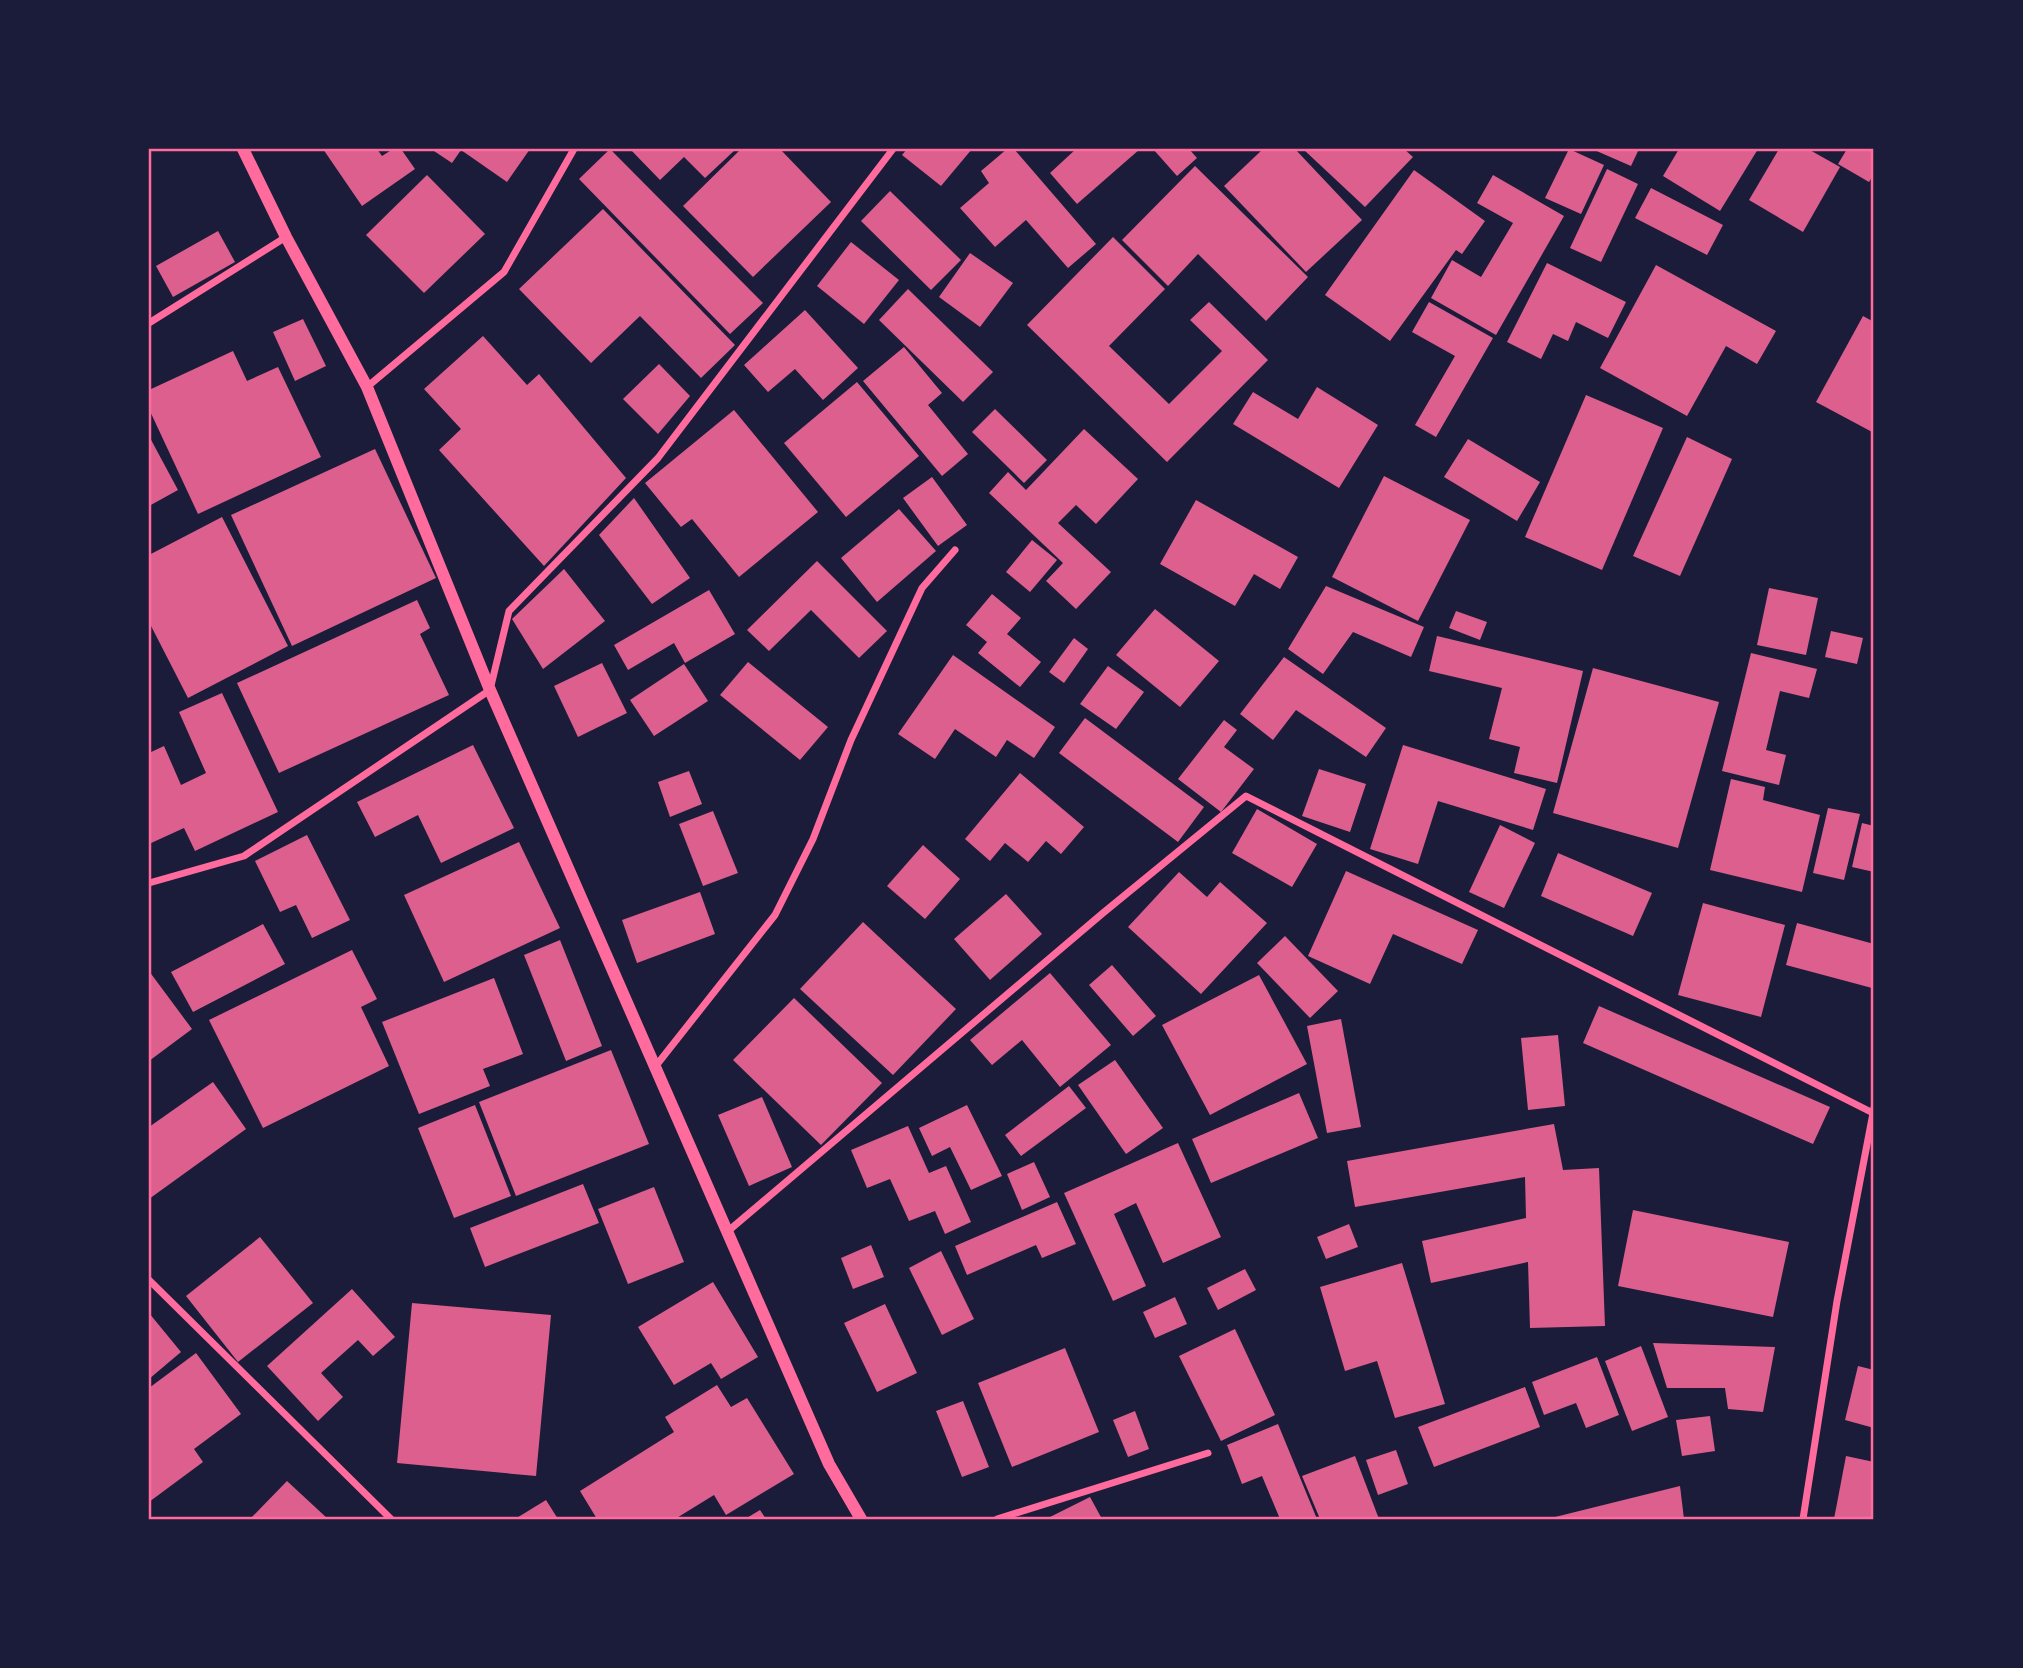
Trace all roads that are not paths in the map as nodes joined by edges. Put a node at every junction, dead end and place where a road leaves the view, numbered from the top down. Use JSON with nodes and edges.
{"nodes":[{"id":1,"x":243,"y":149,"type":"edge"},
{"id":2,"x":574,"y":149,"type":"edge"},
{"id":3,"x":893,"y":149,"type":"edge"},
{"id":4,"x":286,"y":237,"type":"junction"},
{"id":5,"x":149,"y":323,"type":"edge"},
{"id":6,"x":367,"y":387,"type":"junction"},
{"id":7,"x":955,"y":550,"type":"dead end"},
{"id":8,"x":490,"y":690,"type":"junction"},
{"id":9,"x":149,"y":883,"type":"edge"},
{"id":10,"x":655,"y":1067,"type":"junction"},
{"id":11,"x":1873,"y":1110,"type":"edge"},
{"id":12,"x":727,"y":1232,"type":"junction"},
{"id":13,"x":149,"y":1280,"type":"edge"},
{"id":14,"x":1208,"y":1452,"type":"dead end"},
{"id":15,"x":391,"y":1519,"type":"edge"},
{"id":16,"x":861,"y":1519,"type":"edge"},
{"id":17,"x":997,"y":1519,"type":"edge"},
{"id":18,"x":1803,"y":1519,"type":"edge"}],
"edges":[{"from":1,"to":4,"type":"street"},
{"from":2,"to":6,"type":"street"},
{"from":3,"to":8,"type":"street"},
{"from":4,"to":5,"type":"street"},
{"from":4,"to":6,"type":"street"},
{"from":6,"to":8,"type":"street"},
{"from":7,"to":10,"type":"street"},
{"from":8,"to":9,"type":"street"},
{"from":8,"to":10,"type":"street"},
{"from":10,"to":12,"type":"street"},
{"from":11,"to":12,"type":"street"},
{"from":11,"to":18,"type":"street"},
{"from":12,"to":16,"type":"street"},
{"from":13,"to":15,"type":"street"},
{"from":14,"to":17,"type":"street"}]}
